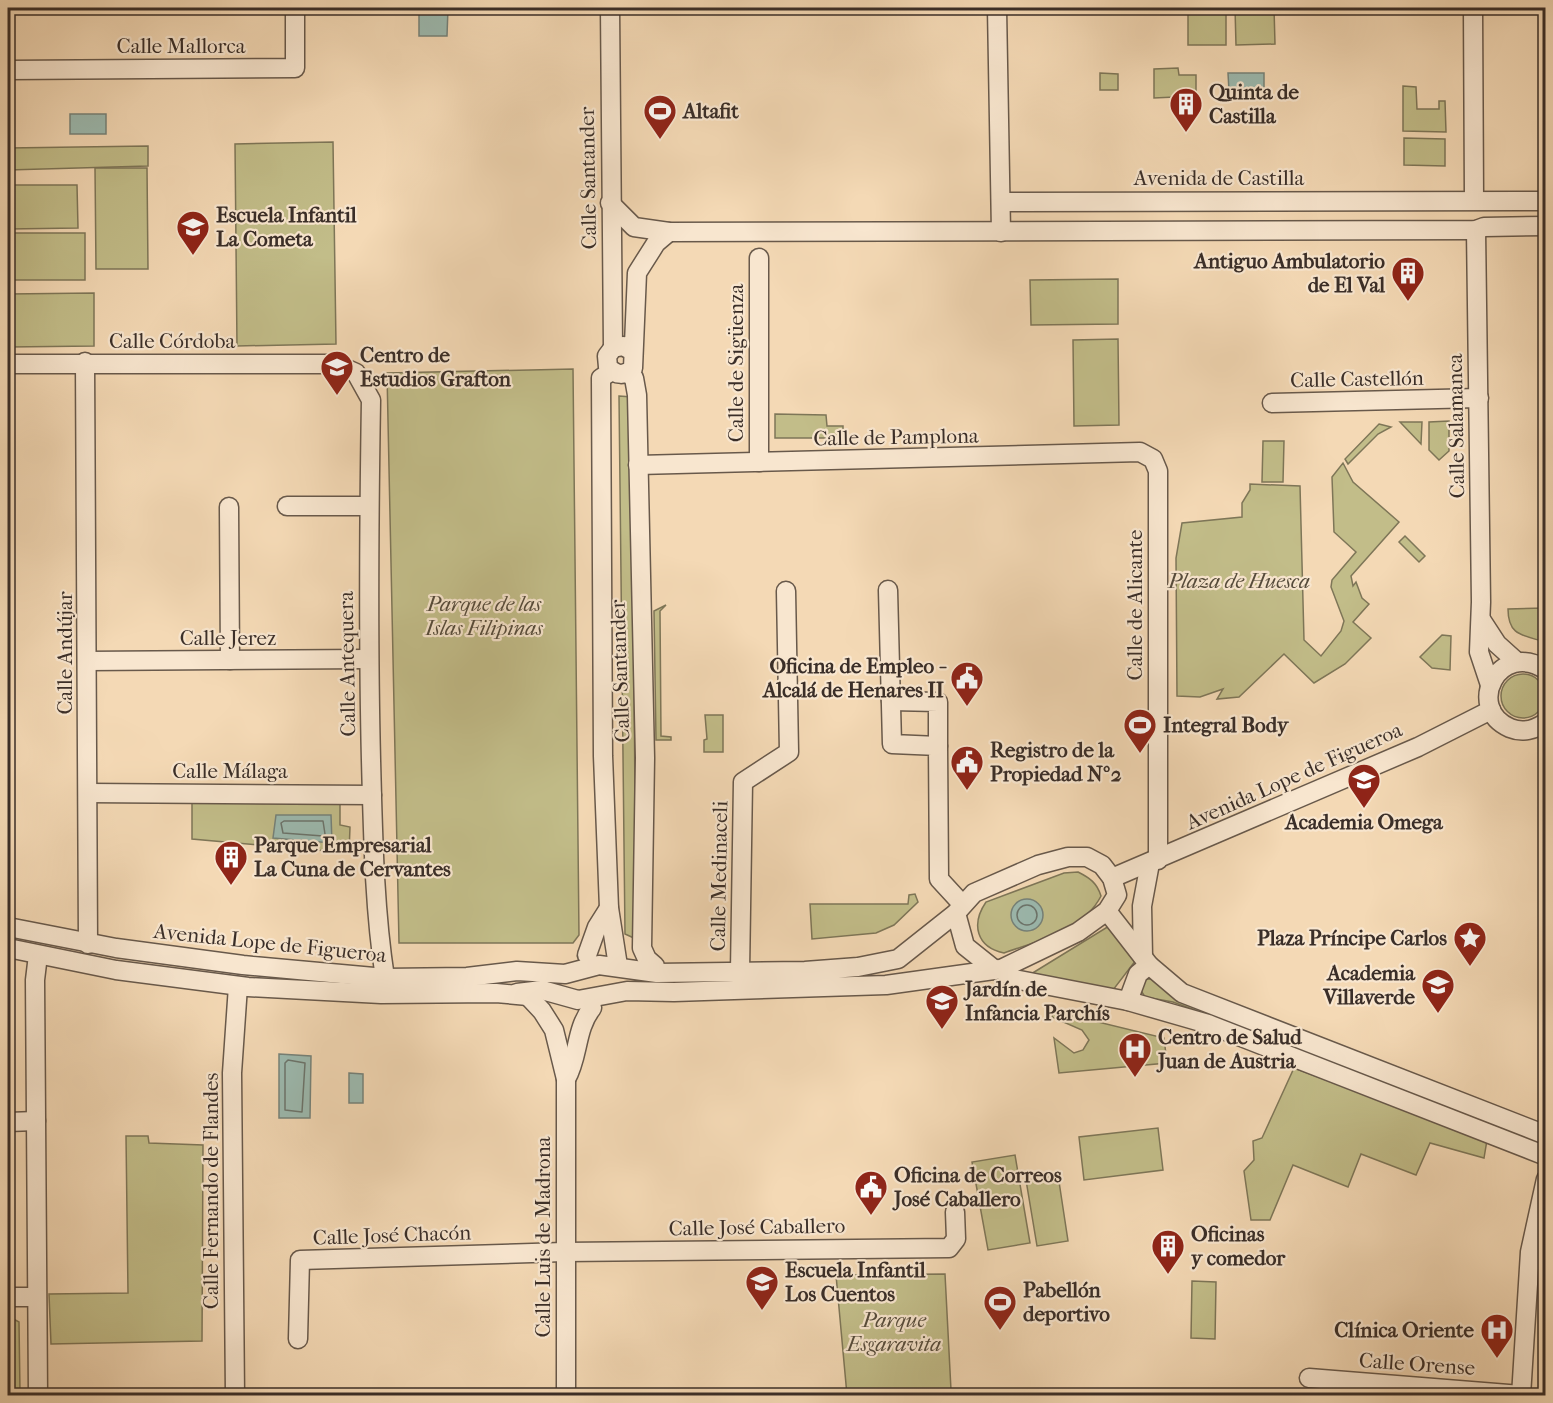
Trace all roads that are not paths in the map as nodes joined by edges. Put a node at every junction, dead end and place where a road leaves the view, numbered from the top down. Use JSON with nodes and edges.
{"nodes":[{"id":1,"x":295,"y":8,"type":"edge"},
{"id":2,"x":610,"y":8,"type":"edge"},
{"id":3,"x":997,"y":8,"type":"edge"},
{"id":4,"x":1473,"y":8,"type":"edge"},
{"id":5,"x":8,"y":70,"type":"edge"},
{"id":6,"x":1476,"y":201,"type":"junction"},
{"id":7,"x":1545,"y":201,"type":"edge"},
{"id":8,"x":1001,"y":202,"type":"junction"},
{"id":9,"x":610,"y":203,"type":"junction"},
{"id":10,"x":1545,"y":226,"type":"edge"},
{"id":11,"x":1477,"y":228,"type":"junction"},
{"id":12,"x":669,"y":232,"type":"junction"},
{"id":13,"x":1001,"y":232,"type":"junction"},
{"id":14,"x":759,"y":260,"type":"dead end"},
{"id":15,"x":613,"y":348,"type":"junction"},
{"id":16,"x":632,"y":351,"type":"junction"},
{"id":17,"x":85,"y":363,"type":"junction"},
{"id":18,"x":8,"y":364,"type":"edge"},
{"id":19,"x":336,"y":364,"type":"joint"},
{"id":20,"x":620,"y":372,"type":"junction"},
{"id":21,"x":1479,"y":398,"type":"junction"},
{"id":22,"x":1272,"y":403,"type":"dead end"},
{"id":23,"x":1153,"y":459,"type":"joint"},
{"id":24,"x":759,"y":462,"type":"junction"},
{"id":25,"x":638,"y":465,"type":"junction"},
{"id":26,"x":287,"y":506,"type":"dead end"},
{"id":27,"x":369,"y":506,"type":"junction"},
{"id":28,"x":229,"y":507,"type":"dead end"},
{"id":29,"x":888,"y":590,"type":"dead end"},
{"id":30,"x":786,"y":591,"type":"dead end"},
{"id":31,"x":1482,"y":621,"type":"junction"},
{"id":32,"x":368,"y":659,"type":"junction"},
{"id":33,"x":230,"y":660,"type":"junction"},
{"id":34,"x":87,"y":661,"type":"junction"},
{"id":35,"x":1517,"y":662,"type":"junction"},
{"id":36,"x":1545,"y":670,"type":"edge"},
{"id":37,"x":1490,"y":685,"type":"junction"},
{"id":38,"x":891,"y":701,"type":"junction"},
{"id":39,"x":1491,"y":710,"type":"junction"},
{"id":40,"x":1542,"y":732,"type":"edge"},
{"id":41,"x":938,"y":746,"type":"junction"},
{"id":42,"x":88,"y":793,"type":"junction"},
{"id":43,"x":372,"y":795,"type":"junction"},
{"id":44,"x":1154,"y":862,"type":"junction"},
{"id":45,"x":1112,"y":879,"type":"junction"},
{"id":46,"x":959,"y":909,"type":"junction"},
{"id":47,"x":1107,"y":910,"type":"junction"},
{"id":48,"x":608,"y":918,"type":"junction"},
{"id":49,"x":8,"y":927,"type":"edge"},
{"id":50,"x":88,"y":944,"type":"junction"},
{"id":51,"x":8,"y":948,"type":"edge"},
{"id":52,"x":38,"y":955,"type":"junction"},
{"id":53,"x":606,"y":960,"type":"junction"},
{"id":54,"x":1146,"y":961,"type":"junction"},
{"id":55,"x":655,"y":967,"type":"junction"},
{"id":56,"x":998,"y":970,"type":"junction"},
{"id":57,"x":529,"y":971,"type":"junction"},
{"id":58,"x":740,"y":971,"type":"junction"},
{"id":59,"x":565,"y":974,"type":"junction"},
{"id":60,"x":386,"y":978,"type":"junction"},
{"id":61,"x":238,"y":986,"type":"junction"},
{"id":62,"x":655,"y":992,"type":"junction"},
{"id":63,"x":609,"y":993,"type":"junction"},
{"id":64,"x":522,"y":995,"type":"junction"},
{"id":65,"x":1128,"y":1001,"type":"junction"},
{"id":66,"x":568,"y":1004,"type":"junction"},
{"id":67,"x":567,"y":1043,"type":"junction"},
{"id":68,"x":36,"y":1121,"type":"junction"},
{"id":69,"x":8,"y":1122,"type":"edge"},
{"id":70,"x":1540,"y":1133,"type":"edge"},
{"id":71,"x":1545,"y":1150,"type":"edge"},
{"id":72,"x":1545,"y":1156,"type":"edge"},
{"id":73,"x":1545,"y":1179,"type":"edge"},
{"id":74,"x":954,"y":1212,"type":"dead end"},
{"id":75,"x":564,"y":1252,"type":"junction"},
{"id":76,"x":8,"y":1297,"type":"edge"},
{"id":77,"x":36,"y":1297,"type":"junction"},
{"id":78,"x":298,"y":1339,"type":"dead end"},
{"id":79,"x":1309,"y":1378,"type":"dead end"},
{"id":80,"x":38,"y":1395,"type":"edge"},
{"id":81,"x":235,"y":1395,"type":"edge"},
{"id":82,"x":566,"y":1395,"type":"edge"},
{"id":83,"x":1521,"y":1395,"type":"edge"}],
"edges":[{"from":1,"to":5,"type":"street","name":"Calle Mallorca"},
{"from":2,"to":9,"type":"street","name":"Calle Santander"},
{"from":3,"to":8,"type":"street"},
{"from":4,"to":6,"type":"street"},
{"from":6,"to":7,"type":"street","name":"Avenida de Castilla"},
{"from":6,"to":8,"type":"street","name":"Avenida de Castilla"},
{"from":6,"to":11,"type":"street"},
{"from":6,"to":11,"type":"street"},
{"from":8,"to":13,"type":"street"},
{"from":9,"to":12,"type":"street"},
{"from":9,"to":15,"type":"street","name":"Calle Santander"},
{"from":10,"to":11,"type":"street"},
{"from":11,"to":13,"type":"street"},
{"from":11,"to":21,"type":"street","name":"Calle Salamanca"},
{"from":12,"to":13,"type":"street"},
{"from":12,"to":16,"type":"street"},
{"from":14,"to":24,"type":"street","name":"Calle de Sigüenza"},
{"from":15,"to":16,"type":"street"},
{"from":15,"to":20,"type":"street"},
{"from":16,"to":20,"type":"street"},
{"from":17,"to":18,"type":"street","name":"Calle Córdoba"},
{"from":17,"to":19,"type":"street","name":"Calle Córdoba"},
{"from":17,"to":34,"type":"street","name":"Calle Andújar"},
{"from":19,"to":27,"type":"street","name":"Calle Antequera"},
{"from":20,"to":25,"type":"street","name":"Calle Santander"},
{"from":20,"to":48,"type":"street","name":"Calle Santander"},
{"from":21,"to":22,"type":"street","name":"Calle Castellón"},
{"from":21,"to":31,"type":"street","name":"Calle Salamanca"},
{"from":23,"to":24,"type":"street","name":"Calle de Pamplona"},
{"from":23,"to":44,"type":"street","name":"Calle de Alicante"},
{"from":24,"to":25,"type":"street","name":"Calle de Pamplona"},
{"from":25,"to":55,"type":"street","name":"Calle Santander"},
{"from":26,"to":27,"type":"street"},
{"from":27,"to":32,"type":"street","name":"Calle Antequera"},
{"from":28,"to":33,"type":"street"},
{"from":29,"to":38,"type":"street"},
{"from":30,"to":58,"type":"street","name":"Calle Medinaceli"},
{"from":31,"to":35,"type":"street"},
{"from":31,"to":37,"type":"street","name":"Calle Salamanca"},
{"from":32,"to":33,"type":"street","name":"Calle Jerez"},
{"from":32,"to":43,"type":"street","name":"Calle Antequera"},
{"from":33,"to":34,"type":"street","name":"Calle Jerez"},
{"from":34,"to":42,"type":"street","name":"Calle Andújar"},
{"from":35,"to":36,"type":"street"},
{"from":35,"to":37,"type":"street"},
{"from":37,"to":39,"type":"street","name":"Calle Salamanca"},
{"from":38,"to":41,"type":"street"},
{"from":38,"to":41,"type":"street"},
{"from":39,"to":40,"type":"street"},
{"from":39,"to":44,"type":"street","name":"Avenida Lope de Figueroa"},
{"from":41,"to":46,"type":"street"},
{"from":42,"to":43,"type":"street","name":"Calle Málaga"},
{"from":42,"to":50,"type":"street","name":"Calle Andújar"},
{"from":43,"to":60,"type":"street","name":"Calle Antequera"},
{"from":44,"to":45,"type":"street","name":"Avenida Lope de Figueroa"},
{"from":44,"to":54,"type":"street","name":"Calle de Alicante"},
{"from":45,"to":46,"type":"street","name":"Avenida Lope de Figueroa"},
{"from":45,"to":47,"type":"street"},
{"from":46,"to":56,"type":"street"},
{"from":46,"to":58,"type":"street","name":"Avenida Lope de Figueroa"},
{"from":47,"to":54,"type":"street"},
{"from":47,"to":56,"type":"street","name":"Avenida Lope de Figueroa"},
{"from":48,"to":53,"type":"street","name":"Calle Santander"},
{"from":48,"to":53,"type":"street","name":"Calle Santander"},
{"from":48,"to":55,"type":"street","name":"Calle Santander"},
{"from":49,"to":50,"type":"street","name":"Avenida Lope de Figueroa"},
{"from":50,"to":60,"type":"street","name":"Avenida Lope de Figueroa"},
{"from":51,"to":52,"type":"street","name":"Avenida Lope de Figueroa"},
{"from":52,"to":61,"type":"street","name":"Avenida Lope de Figueroa"},
{"from":52,"to":68,"type":"street"},
{"from":53,"to":55,"type":"street","name":"Avenida Lope de Figueroa"},
{"from":53,"to":55,"type":"street","name":"Avenida Lope de Figueroa"},
{"from":53,"to":57,"type":"street","name":"Avenida Lope de Figueroa"},
{"from":53,"to":59,"type":"street","name":"Avenida Lope de Figueroa"},
{"from":53,"to":63,"type":"street"},
{"from":54,"to":65,"type":"street"},
{"from":54,"to":70,"type":"street"},
{"from":55,"to":58,"type":"street","name":"Avenida Lope de Figueroa"},
{"from":56,"to":62,"type":"street","name":"Avenida Lope de Figueroa"},
{"from":56,"to":65,"type":"street"},
{"from":57,"to":59,"type":"street","name":"Avenida Lope de Figueroa"},
{"from":57,"to":60,"type":"street","name":"Avenida Lope de Figueroa"},
{"from":59,"to":66,"type":"street"},
{"from":61,"to":64,"type":"street","name":"Avenida Lope de Figueroa"},
{"from":61,"to":81,"type":"street","name":"Calle Fernando de Flandes"},
{"from":62,"to":63,"type":"street","name":"Avenida Lope de Figueroa"},
{"from":62,"to":66,"type":"street","name":"Avenida Lope de Figueroa"},
{"from":63,"to":66,"type":"street","name":"Avenida Lope de Figueroa"},
{"from":64,"to":66,"type":"street","name":"Avenida Lope de Figueroa"},
{"from":64,"to":67,"type":"street","name":"Calle Luis de Madrona"},
{"from":65,"to":72,"type":"street"},
{"from":66,"to":67,"type":"street","name":"Calle Luis de Madrona"},
{"from":66,"to":67,"type":"street","name":"Calle Luis de Madrona"},
{"from":67,"to":75,"type":"street","name":"Calle Luis de Madrona"},
{"from":68,"to":69,"type":"street"},
{"from":68,"to":77,"type":"street"},
{"from":70,"to":71,"type":"street"},
{"from":73,"to":83,"type":"street"},
{"from":74,"to":75,"type":"street","name":"Calle José Caballero"},
{"from":75,"to":78,"type":"street","name":"Calle José Chacón"},
{"from":75,"to":82,"type":"street","name":"Calle Luis de Madrona"},
{"from":76,"to":77,"type":"street"},
{"from":77,"to":80,"type":"street"},
{"from":79,"to":83,"type":"street","name":"Calle Orense"}]}
